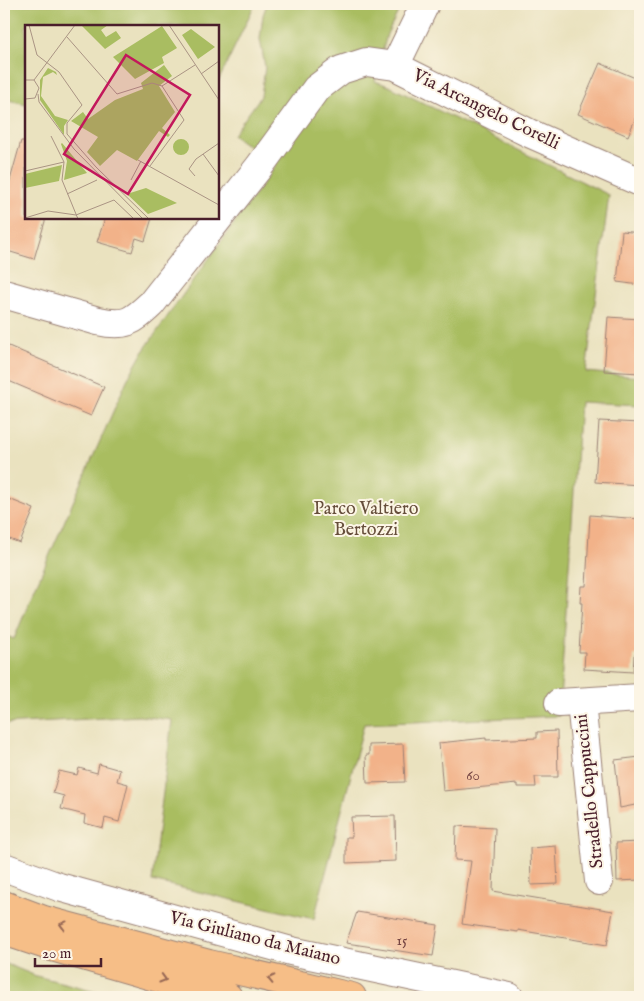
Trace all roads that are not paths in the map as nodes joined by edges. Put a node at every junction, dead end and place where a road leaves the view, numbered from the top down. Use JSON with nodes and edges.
{"nodes":[{"id":1,"x":425,"y":4,"type":"edge"},
{"id":2,"x":395,"y":66,"type":"junction"},
{"id":3,"x":640,"y":182,"type":"edge"},
{"id":4,"x":219,"y":218,"type":"edge"},
{"id":5,"x":218,"y":219,"type":"edge"},
{"id":6,"x":4,"y":294,"type":"edge"},
{"id":7,"x":640,"y":698,"type":"edge"},
{"id":8,"x":4,"y":867,"type":"edge"},
{"id":9,"x":599,"y":881,"type":"dead end"},
{"id":10,"x":4,"y":905,"type":"edge"},
{"id":11,"x":4,"y":931,"type":"edge"},
{"id":12,"x":228,"y":997,"type":"edge"},
{"id":13,"x":352,"y":997,"type":"edge"},
{"id":14,"x":509,"y":997,"type":"edge"}],
"edges":[{"from":1,"to":2,"type":"street","name":"Via Arcangelo Corelli"},
{"from":2,"to":3,"type":"street","name":"Via Arcangelo Corelli"},
{"from":2,"to":4,"type":"street"},
{"from":5,"to":6,"type":"street"},
{"from":7,"to":9,"type":"street","name":"Stradello Cappuccini"},
{"from":8,"to":14,"type":"street","name":"Via Giuliano da Maiano"},
{"from":13,"to":10,"type":"main road","one_way":true},
{"from":11,"to":12,"type":"main road","one_way":true}]}
